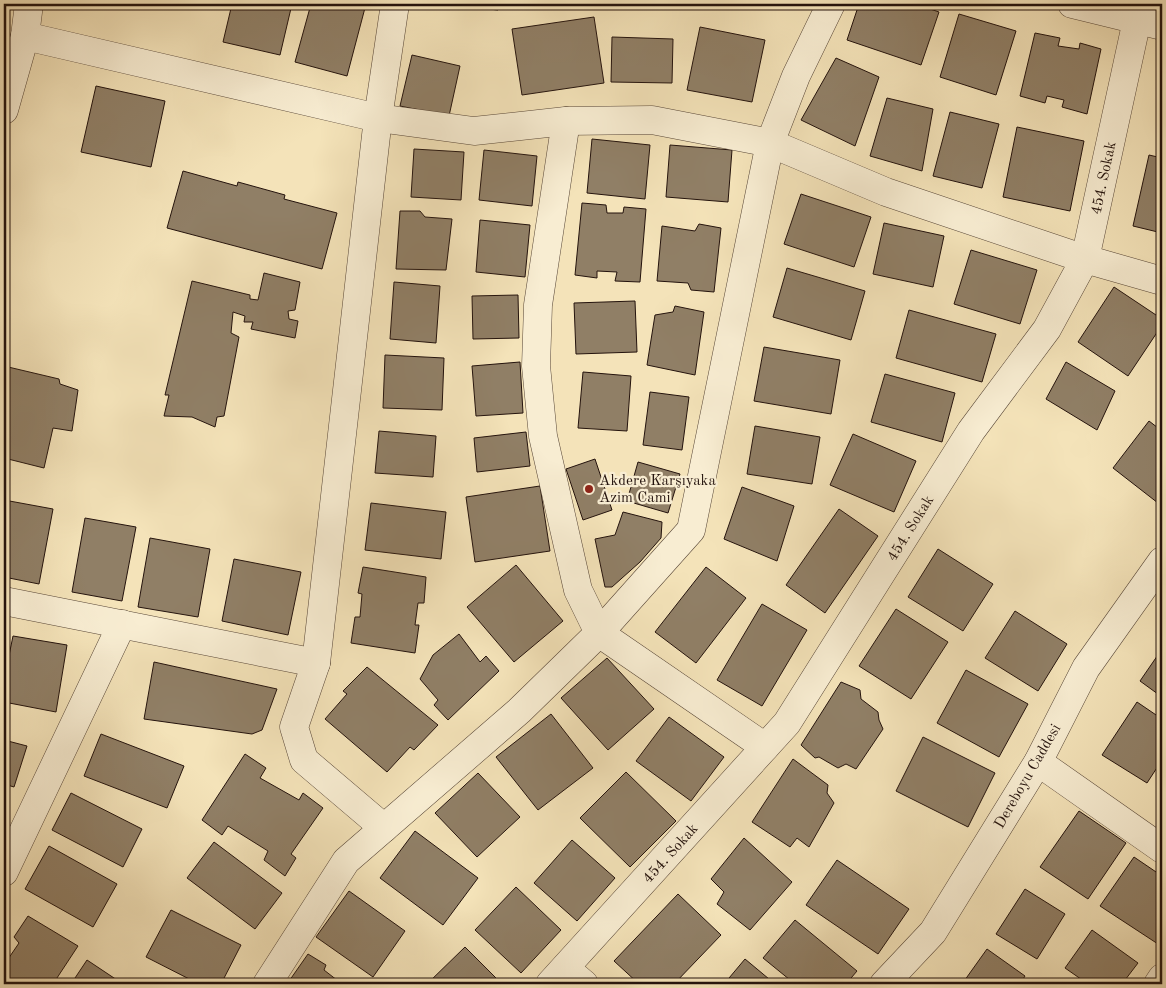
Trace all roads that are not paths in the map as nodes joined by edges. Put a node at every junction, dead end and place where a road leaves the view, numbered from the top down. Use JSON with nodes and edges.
{"nodes":[{"id":1,"x":29,"y":4,"type":"edge"},
{"id":2,"x":395,"y":4,"type":"edge"},
{"id":3,"x":831,"y":4,"type":"edge"},
{"id":4,"x":1072,"y":4,"type":"edge"},
{"id":5,"x":1146,"y":16,"type":"edge"},
{"id":6,"x":24,"y":36,"type":"junction"},
{"id":7,"x":4,"y":110,"type":"edge"},
{"id":8,"x":378,"y":118,"type":"junction"},
{"id":9,"x":566,"y":121,"type":"junction"},
{"id":10,"x":770,"y":143,"type":"junction"},
{"id":11,"x":1085,"y":259,"type":"junction"},
{"id":12,"x":1162,"y":281,"type":"edge"},
{"id":13,"x":1162,"y":561,"type":"edge"},
{"id":14,"x":1154,"y":590,"type":"edge"},
{"id":15,"x":4,"y":601,"type":"edge"},
{"id":16,"x":122,"y":624,"type":"junction"},
{"id":17,"x":599,"y":633,"type":"junction"},
{"id":18,"x":316,"y":664,"type":"junction"},
{"id":19,"x":765,"y":747,"type":"junction"},
{"id":20,"x":1038,"y":762,"type":"junction"},
{"id":21,"x":384,"y":828,"type":"junction"},
{"id":22,"x":1162,"y":849,"type":"edge"},
{"id":23,"x":4,"y":872,"type":"edge"},
{"id":24,"x":1162,"y":978,"type":"edge"},
{"id":25,"x":566,"y":979,"type":"edge"},
{"id":26,"x":267,"y":984,"type":"edge"},
{"id":27,"x":884,"y":984,"type":"edge"},
{"id":28,"x":1158,"y":984,"type":"edge"}],
"edges":[{"from":1,"to":6,"type":"street"},
{"from":2,"to":8,"type":"street"},
{"from":3,"to":10,"type":"street"},
{"from":4,"to":5,"type":"street"},
{"from":5,"to":11,"type":"street","name":"454. Sokak"},
{"from":6,"to":7,"type":"street"},
{"from":6,"to":8,"type":"street"},
{"from":8,"to":9,"type":"street"},
{"from":8,"to":18,"type":"street"},
{"from":9,"to":10,"type":"street"},
{"from":9,"to":17,"type":"street"},
{"from":10,"to":11,"type":"street"},
{"from":10,"to":17,"type":"street"},
{"from":11,"to":12,"type":"street"},
{"from":11,"to":19,"type":"street","name":"454. Sokak"},
{"from":13,"to":14,"type":"street","name":"Dereboyu Caddesi"},
{"from":14,"to":20,"type":"street","name":"Dereboyu Caddesi"},
{"from":15,"to":16,"type":"street"},
{"from":16,"to":18,"type":"street"},
{"from":16,"to":23,"type":"street"},
{"from":17,"to":19,"type":"street"},
{"from":17,"to":21,"type":"street"},
{"from":18,"to":21,"type":"street"},
{"from":19,"to":25,"type":"street","name":"454. Sokak"},
{"from":20,"to":22,"type":"street"},
{"from":20,"to":27,"type":"street","name":"Dereboyu Caddesi"},
{"from":21,"to":26,"type":"street"},
{"from":24,"to":28,"type":"street"}]}
